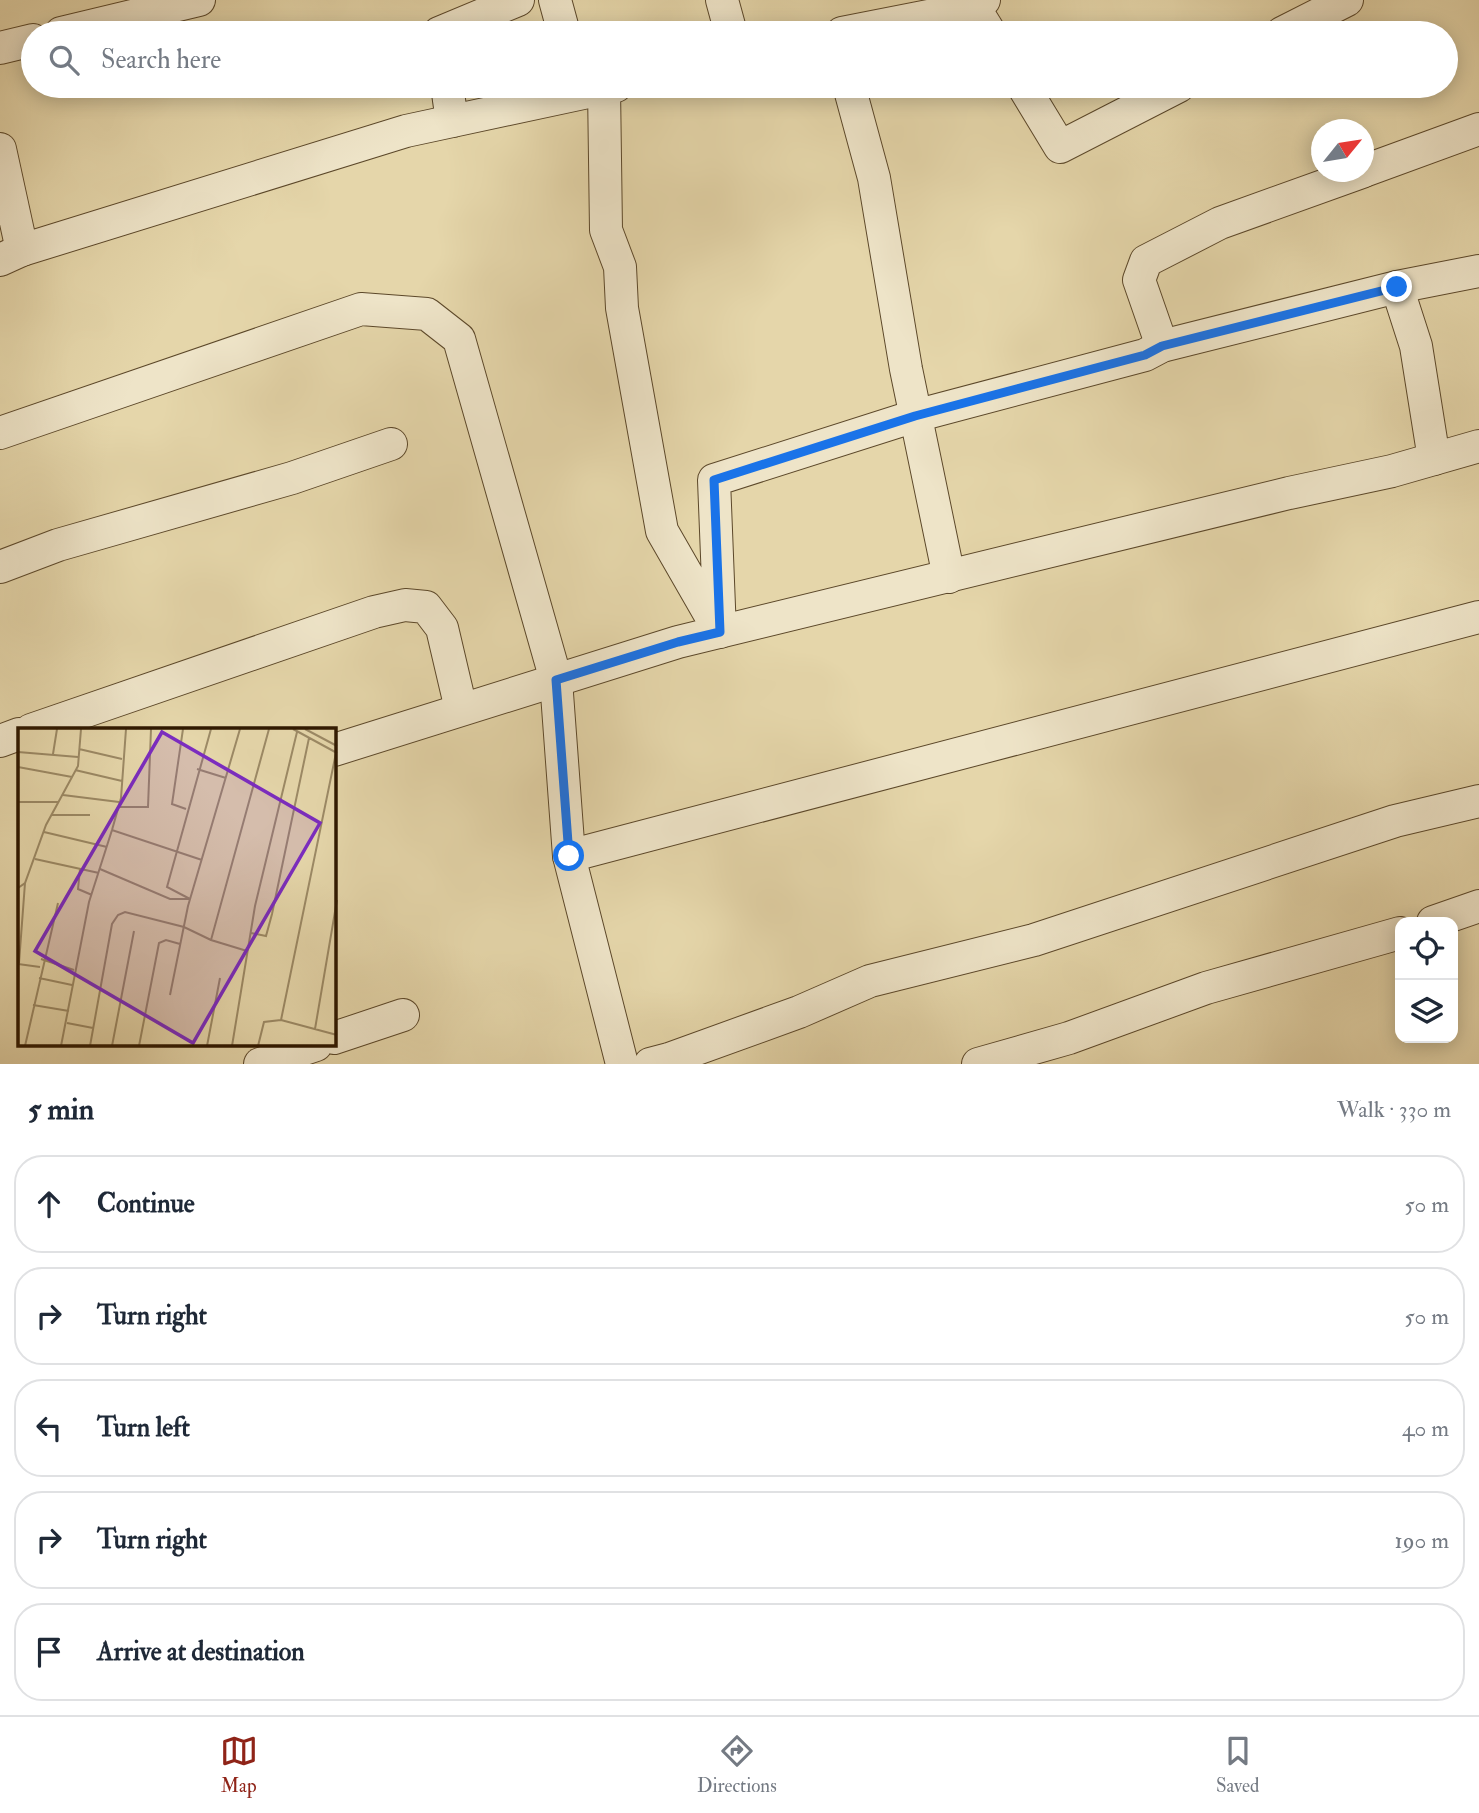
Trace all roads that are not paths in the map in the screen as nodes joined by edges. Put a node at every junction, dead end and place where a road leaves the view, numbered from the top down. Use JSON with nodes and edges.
{"nodes":[{"id":1,"x":199,"y":0,"type":"edge"},
{"id":2,"x":518,"y":0,"type":"edge"},
{"id":3,"x":555,"y":0,"type":"edge"},
{"id":4,"x":722,"y":0,"type":"edge"},
{"id":5,"x":1347,"y":0,"type":"edge"},
{"id":6,"x":983,"y":14,"type":"edge"},
{"id":7,"x":111,"y":21,"type":"edge"},
{"id":8,"x":468,"y":21,"type":"edge"},
{"id":9,"x":561,"y":21,"type":"edge"},
{"id":10,"x":727,"y":21,"type":"edge"},
{"id":11,"x":931,"y":21,"type":"edge"},
{"id":12,"x":1306,"y":21,"type":"edge"},
{"id":13,"x":21,"y":43,"type":"edge"},
{"id":14,"x":0,"y":48,"type":"edge"},
{"id":15,"x":449,"y":98,"type":"edge"},
{"id":16,"x":552,"y":98,"type":"edge"},
{"id":17,"x":596,"y":98,"type":"edge"},
{"id":18,"x":852,"y":98,"type":"edge"},
{"id":19,"x":1030,"y":98,"type":"edge"},
{"id":20,"x":1156,"y":98,"type":"edge"},
{"id":21,"x":452,"y":121,"type":"junction"},
{"id":22,"x":1479,"y":129,"type":"edge"},
{"id":23,"x":0,"y":149,"type":"edge"},
{"id":24,"x":1374,"y":167,"type":"edge"},
{"id":25,"x":1333,"y":182,"type":"edge"},
{"id":26,"x":11,"y":255,"type":"edge"},
{"id":27,"x":1479,"y":271,"type":"edge"},
{"id":28,"x":1397,"y":287,"type":"junction"},
{"id":29,"x":1162,"y":346,"type":"junction"},
{"id":30,"x":915,"y":416,"type":"junction"},
{"id":31,"x":0,"y":433,"type":"edge"},
{"id":32,"x":391,"y":444,"type":"dead end"},
{"id":33,"x":1479,"y":446,"type":"edge"},
{"id":34,"x":1434,"y":459,"type":"junction"},
{"id":35,"x":0,"y":568,"type":"edge"},
{"id":36,"x":949,"y":577,"type":"junction"},
{"id":37,"x":1479,"y":617,"type":"edge"},
{"id":38,"x":720,"y":632,"type":"junction"},
{"id":39,"x":556,"y":680,"type":"junction"},
{"id":40,"x":461,"y":709,"type":"junction"},
{"id":41,"x":37,"y":728,"type":"edge"},
{"id":42,"x":18,"y":734,"type":"edge"},
{"id":43,"x":0,"y":741,"type":"edge"},
{"id":44,"x":336,"y":749,"type":"edge"},
{"id":45,"x":1479,"y":801,"type":"edge"},
{"id":46,"x":569,"y":856,"type":"junction"},
{"id":47,"x":1479,"y":906,"type":"edge"},
{"id":48,"x":1447,"y":917,"type":"edge"},
{"id":49,"x":1395,"y":934,"type":"edge"},
{"id":50,"x":403,"y":1015,"type":"dead end"},
{"id":51,"x":336,"y":1037,"type":"edge"},
{"id":52,"x":313,"y":1046,"type":"edge"},
{"id":53,"x":730,"y":1051,"type":"edge"},
{"id":54,"x":260,"y":1064,"type":"edge"},
{"id":55,"x":622,"y":1064,"type":"edge"},
{"id":56,"x":650,"y":1064,"type":"edge"},
{"id":57,"x":978,"y":1064,"type":"edge"}],
"edges":[{"from":1,"to":7,"type":"street"},
{"from":2,"to":8,"type":"street"},
{"from":3,"to":9,"type":"street"},
{"from":4,"to":10,"type":"street"},
{"from":5,"to":12,"type":"street"},
{"from":6,"to":11,"type":"street"},
{"from":13,"to":14,"type":"street"},
{"from":15,"to":21,"type":"street"},
{"from":16,"to":21,"type":"street"},
{"from":17,"to":38,"type":"street"},
{"from":18,"to":30,"type":"street"},
{"from":19,"to":20,"type":"street"},
{"from":21,"to":26,"type":"street"},
{"from":22,"to":24,"type":"street"},
{"from":23,"to":26,"type":"street"},
{"from":25,"to":29,"type":"street"},
{"from":27,"to":28,"type":"street"},
{"from":28,"to":29,"type":"street"},
{"from":28,"to":34,"type":"street"},
{"from":29,"to":30,"type":"street"},
{"from":30,"to":36,"type":"street"},
{"from":30,"to":38,"type":"street"},
{"from":31,"to":39,"type":"street"},
{"from":32,"to":35,"type":"street"},
{"from":33,"to":34,"type":"street"},
{"from":34,"to":36,"type":"street"},
{"from":36,"to":38,"type":"street"},
{"from":37,"to":46,"type":"street"},
{"from":38,"to":39,"type":"street"},
{"from":39,"to":40,"type":"street"},
{"from":39,"to":46,"type":"street"},
{"from":40,"to":41,"type":"street"},
{"from":40,"to":44,"type":"street"},
{"from":42,"to":43,"type":"street"},
{"from":45,"to":53,"type":"street"},
{"from":46,"to":55,"type":"street"},
{"from":47,"to":48,"type":"street"},
{"from":49,"to":57,"type":"street"},
{"from":50,"to":51,"type":"street"},
{"from":52,"to":54,"type":"street"},
{"from":53,"to":56,"type":"street"}]}
